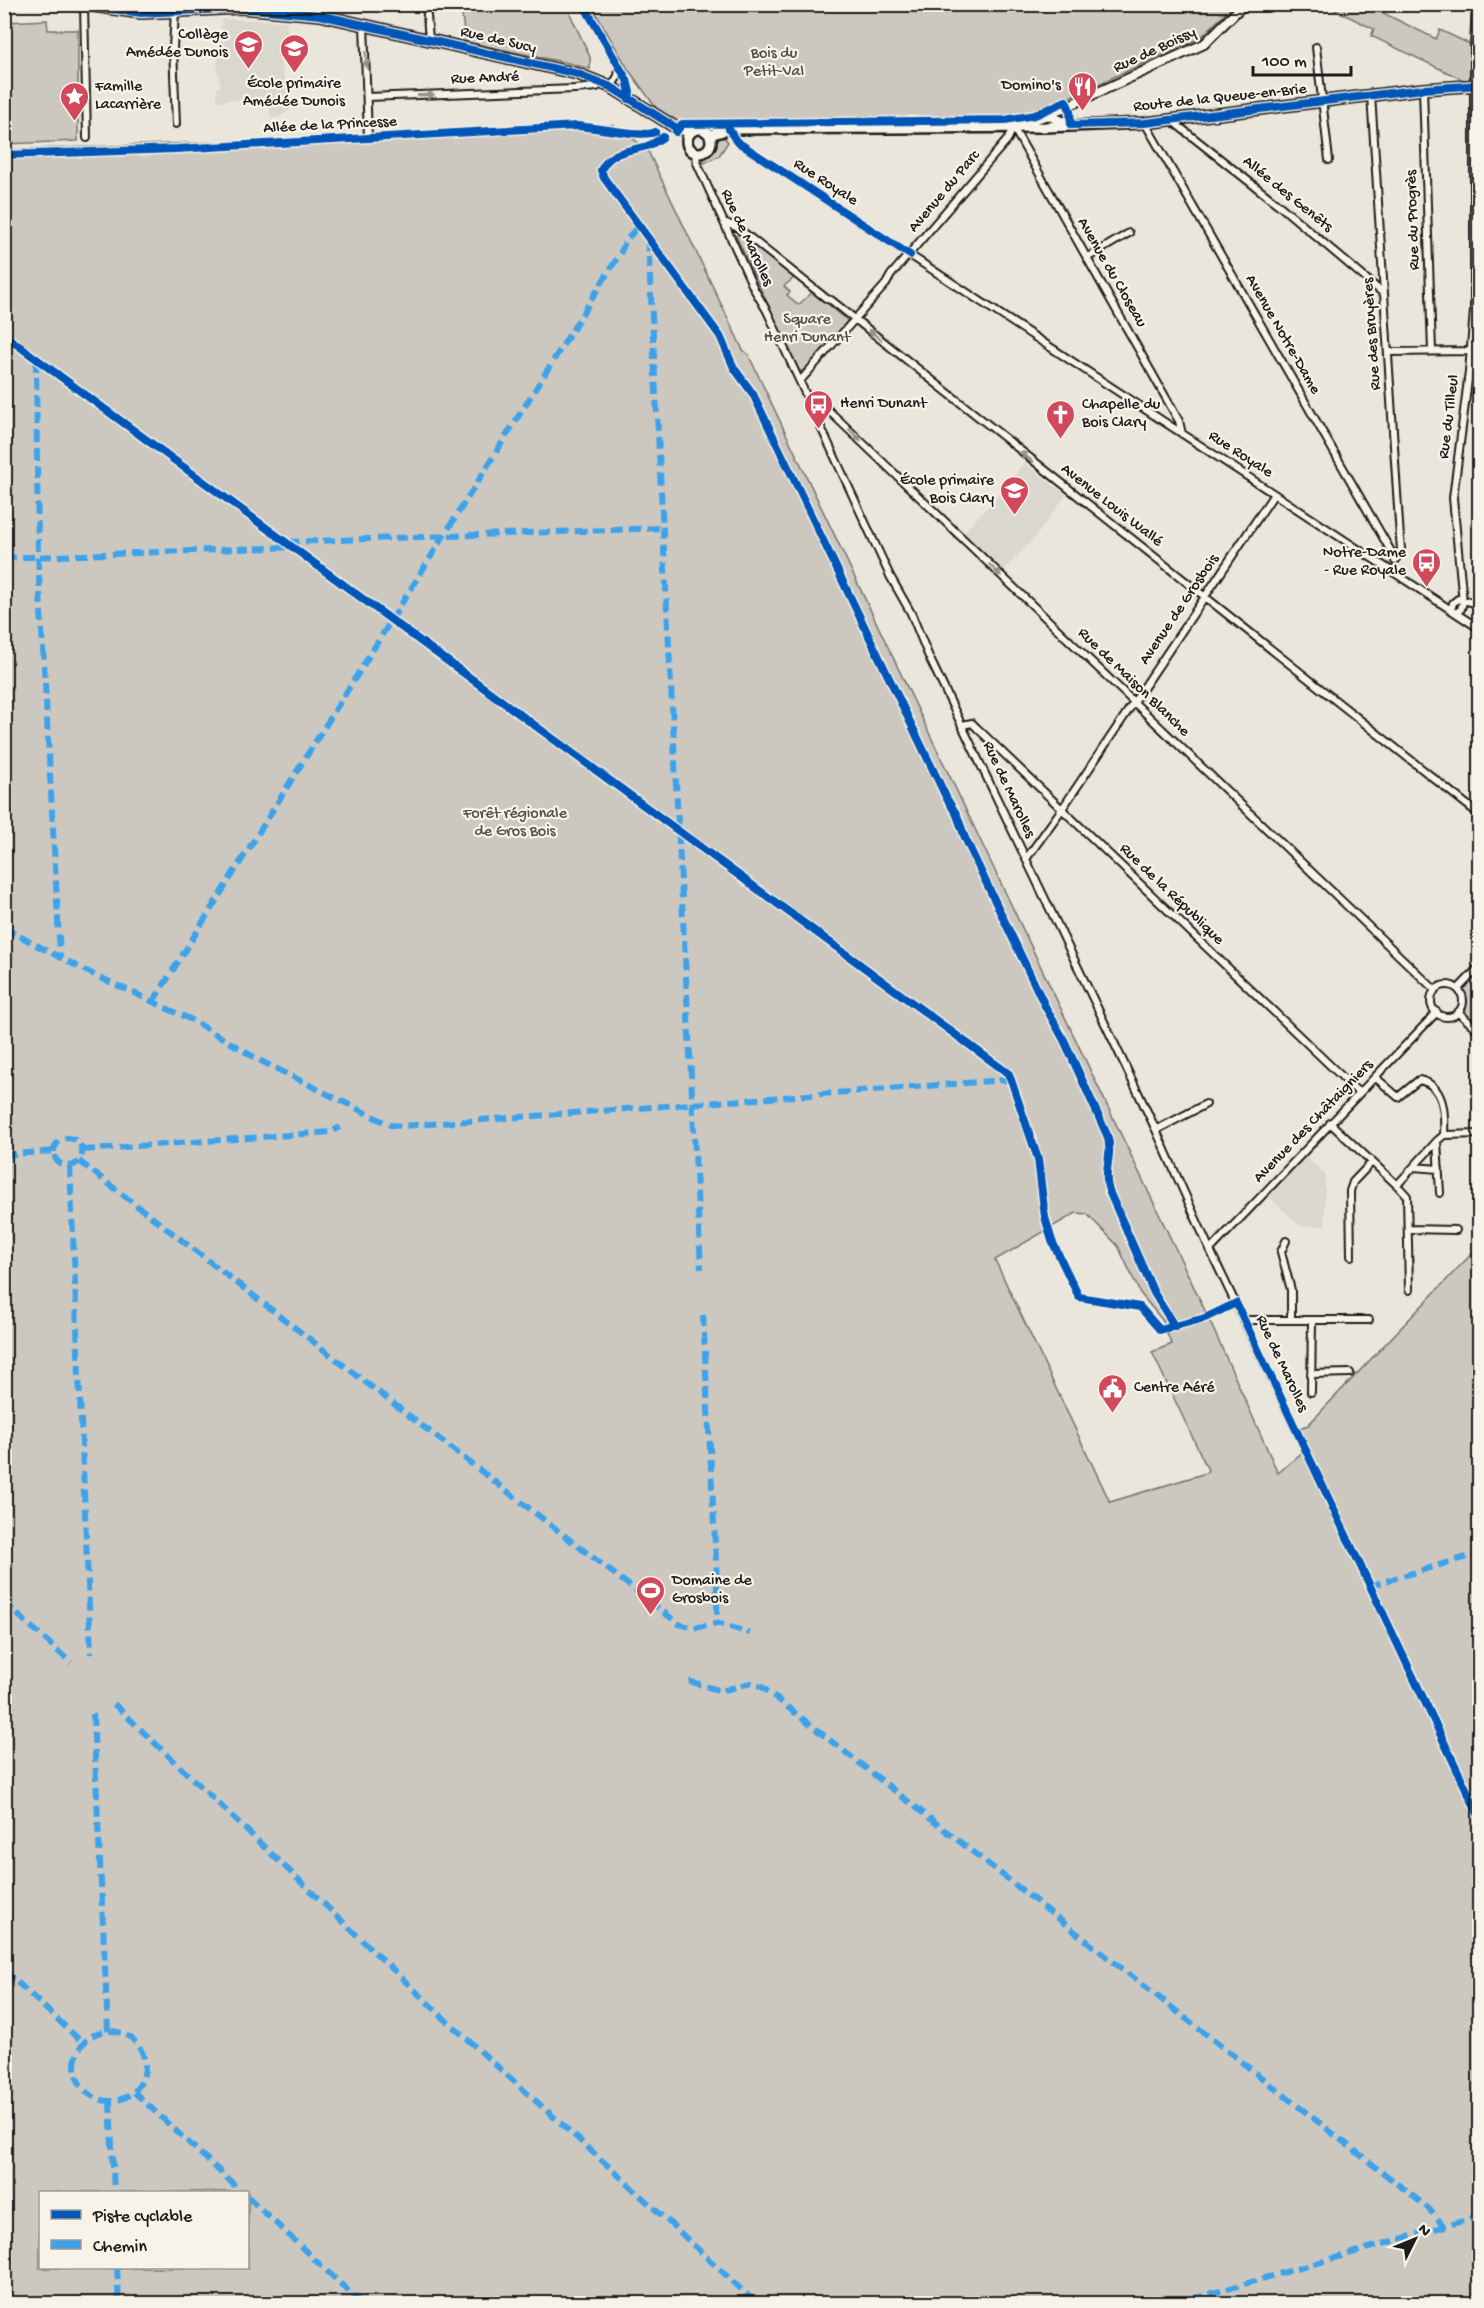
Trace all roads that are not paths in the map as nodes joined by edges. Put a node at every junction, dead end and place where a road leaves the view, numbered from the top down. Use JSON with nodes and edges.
{"nodes":[{"id":1,"x":426,"y":4,"type":"edge"},
{"id":2,"x":583,"y":4,"type":"edge"},
{"id":3,"x":1244,"y":4,"type":"edge"},
{"id":4,"x":1476,"y":4,"type":"edge"},
{"id":5,"x":82,"y":5,"type":"edge"},
{"id":6,"x":175,"y":11,"type":"junction"},
{"id":7,"x":364,"y":24,"type":"junction"},
{"id":8,"x":429,"y":39,"type":"junction"},
{"id":9,"x":1316,"y":47,"type":"dead end"},
{"id":10,"x":619,"y":68,"type":"junction"},
{"id":11,"x":601,"y":82,"type":"junction"},
{"id":12,"x":1477,"y":85,"type":"edge"},
{"id":13,"x":611,"y":87,"type":"junction"},
{"id":14,"x":1423,"y":89,"type":"junction"},
{"id":15,"x":1371,"y":95,"type":"junction"},
{"id":16,"x":367,"y":97,"type":"junction"},
{"id":17,"x":630,"y":99,"type":"junction"},
{"id":18,"x":1323,"y":101,"type":"junction"},
{"id":19,"x":1068,"y":106,"type":"junction"},
{"id":20,"x":1048,"y":114,"type":"junction"},
{"id":21,"x":1059,"y":118,"type":"junction"},
{"id":22,"x":1171,"y":120,"type":"junction"},
{"id":23,"x":1145,"y":123,"type":"junction"},
{"id":24,"x":176,"y":124,"type":"dead end"},
{"id":25,"x":1070,"y":125,"type":"junction"},
{"id":26,"x":1012,"y":127,"type":"junction"},
{"id":27,"x":1045,"y":127,"type":"junction"},
{"id":28,"x":729,"y":129,"type":"junction"},
{"id":29,"x":688,"y":135,"type":"junction"},
{"id":30,"x":710,"y":135,"type":"junction"},
{"id":31,"x":368,"y":137,"type":"dead end"},
{"id":32,"x":87,"y":138,"type":"dead end"},
{"id":33,"x":696,"y":153,"type":"junction"},
{"id":34,"x":1329,"y":160,"type":"dead end"},
{"id":35,"x":724,"y":222,"type":"junction"},
{"id":36,"x":1129,"y":233,"type":"dead end"},
{"id":37,"x":910,"y":255,"type":"junction"},
{"id":38,"x":1087,"y":258,"type":"junction"},
{"id":39,"x":1384,"y":294,"type":"junction"},
{"id":40,"x":855,"y":320,"type":"junction"},
{"id":41,"x":1432,"y":351,"type":"junction"},
{"id":42,"x":1471,"y":351,"type":"junction"},
{"id":43,"x":1388,"y":352,"type":"junction"},
{"id":44,"x":800,"y":381,"type":"junction"},
{"id":45,"x":810,"y":403,"type":"junction"},
{"id":46,"x":1182,"y":434,"type":"junction"},
{"id":47,"x":1274,"y":494,"type":"junction"},
{"id":48,"x":1396,"y":560,"type":"junction"},
{"id":49,"x":1392,"y":570,"type":"junction"},
{"id":50,"x":1205,"y":597,"type":"junction"},
{"id":51,"x":1462,"y":599,"type":"junction"},
{"id":52,"x":1479,"y":604,"type":"edge"},
{"id":53,"x":1455,"y":609,"type":"junction"},
{"id":54,"x":1479,"y":629,"type":"edge"},
{"id":55,"x":1134,"y":702,"type":"junction"},
{"id":56,"x":962,"y":725,"type":"junction"},
{"id":57,"x":1062,"y":809,"type":"junction"},
{"id":58,"x":1479,"y":815,"type":"edge"},
{"id":59,"x":1026,"y":859,"type":"junction"},
{"id":60,"x":1479,"y":966,"type":"edge"},
{"id":61,"x":1458,"y":989,"type":"junction"},
{"id":62,"x":1435,"y":990,"type":"junction"},
{"id":63,"x":1437,"y":1012,"type":"junction"},
{"id":64,"x":1458,"y":1012,"type":"junction"},
{"id":65,"x":1479,"y":1032,"type":"edge"},
{"id":66,"x":1375,"y":1077,"type":"junction"},
{"id":67,"x":1359,"y":1093,"type":"junction"},
{"id":68,"x":1206,"y":1104,"type":"dead end"},
{"id":69,"x":1330,"y":1123,"type":"junction"},
{"id":70,"x":1156,"y":1130,"type":"junction"},
{"id":71,"x":1479,"y":1134,"type":"edge"},
{"id":72,"x":1443,"y":1135,"type":"junction"},
{"id":73,"x":1437,"y":1141,"type":"junction"},
{"id":74,"x":1372,"y":1162,"type":"junction"},
{"id":75,"x":1414,"y":1167,"type":"junction"},
{"id":76,"x":1439,"y":1169,"type":"junction"},
{"id":77,"x":1397,"y":1185,"type":"junction"},
{"id":78,"x":1440,"y":1193,"type":"dead end"},
{"id":79,"x":1408,"y":1229,"type":"junction"},
{"id":80,"x":1456,"y":1230,"type":"dead end"},
{"id":81,"x":1286,"y":1241,"type":"dead end"},
{"id":82,"x":1210,"y":1250,"type":"junction"},
{"id":83,"x":1351,"y":1256,"type":"dead end"},
{"id":84,"x":1409,"y":1290,"type":"dead end"},
{"id":85,"x":1236,"y":1304,"type":"junction"},
{"id":86,"x":1205,"y":1318,"type":"dead end"},
{"id":87,"x":1245,"y":1320,"type":"junction"},
{"id":88,"x":1292,"y":1320,"type":"junction"},
{"id":89,"x":1312,"y":1320,"type":"junction"},
{"id":90,"x":1369,"y":1320,"type":"dead end"},
{"id":91,"x":1350,"y":1373,"type":"dead end"},
{"id":92,"x":1311,"y":1374,"type":"junction"},
{"id":93,"x":1311,"y":1392,"type":"dead end"},
{"id":94,"x":1328,"y":1497,"type":"dead end"}],
"edges":[{"from":1,"to":8,"type":"street"},
{"from":2,"to":10,"type":"street"},
{"from":3,"to":19,"type":"street","name":"Rue de Boissy"},
{"from":4,"to":12,"type":"street","name":"Rue du Tilleul"},
{"from":5,"to":6,"type":"main road","name":"Rue de Sucy"},
{"from":5,"to":32,"type":"street"},
{"from":6,"to":7,"type":"main road","name":"Rue de Sucy"},
{"from":6,"to":24,"type":"street"},
{"from":7,"to":8,"type":"main road","name":"Rue de Sucy"},
{"from":7,"to":16,"type":"street","one_way":true},
{"from":8,"to":11,"type":"main road","name":"Rue de Sucy"},
{"from":9,"to":18,"type":"street"},
{"from":10,"to":13,"type":"street"},
{"from":10,"to":17,"type":"street"},
{"from":11,"to":13,"type":"main road","name":"Rue de Sucy"},
{"from":16,"to":11,"type":"street","name":"Rue André","one_way":true},
{"from":12,"to":14,"type":"main road","name":"Route de la Queue-en-Brie"},
{"from":12,"to":42,"type":"street","name":"Rue du Tilleul"},
{"from":13,"to":17,"type":"main road","name":"Rue de Sucy"},
{"from":14,"to":15,"type":"main road","name":"Route de la Queue-en-Brie"},
{"from":14,"to":41,"type":"street","name":"Rue du Progrès"},
{"from":15,"to":18,"type":"main road","name":"Route de la Queue-en-Brie"},
{"from":15,"to":39,"type":"street","name":"Rue des Bruyères"},
{"from":16,"to":31,"type":"street"},
{"from":17,"to":29,"type":"main road","name":"Rue de Sucy"},
{"from":18,"to":22,"type":"main road","name":"Route de la Queue-en-Brie"},
{"from":18,"to":34,"type":"street"},
{"from":19,"to":20,"type":"street","name":"Rue de Boissy"},
{"from":19,"to":21,"type":"street"},
{"from":20,"to":21,"type":"main road"},
{"from":20,"to":26,"type":"street","name":"Rue de Boissy"},
{"from":21,"to":25,"type":"main road"},
{"from":21,"to":27,"type":"street"},
{"from":22,"to":23,"type":"main road","name":"Route de la Queue-en-Brie"},
{"from":22,"to":39,"type":"street","name":"Allée des Genêts"},
{"from":23,"to":25,"type":"main road","name":"Route de la Queue-en-Brie"},
{"from":23,"to":48,"type":"street","name":"Avenue Notre-Dame"},
{"from":25,"to":27,"type":"main road"},
{"from":26,"to":27,"type":"main road"},
{"from":26,"to":28,"type":"main road"},
{"from":26,"to":37,"type":"street","name":"Avenue du Parc"},
{"from":26,"to":38,"type":"street","name":"Avenue du Closeau"},
{"from":28,"to":30,"type":"main road"},
{"from":28,"to":37,"type":"street","name":"Rue Royale"},
{"from":29,"to":30,"type":"main road"},
{"from":29,"to":33,"type":"main road"},
{"from":30,"to":33,"type":"main road"},
{"from":33,"to":35,"type":"street","name":"Rue de Marolles"},
{"from":35,"to":40,"type":"street","name":"Avenue Louis Wallé"},
{"from":35,"to":44,"type":"street","name":"Rue de Marolles"},
{"from":36,"to":38,"type":"street"},
{"from":37,"to":40,"type":"street","name":"Avenue du Parc"},
{"from":37,"to":46,"type":"street","name":"Rue Royale"},
{"from":38,"to":46,"type":"street","name":"Avenue du Closeau"},
{"from":39,"to":43,"type":"street","name":"Rue des Bruyères"},
{"from":40,"to":44,"type":"street","name":"Avenue du Parc"},
{"from":50,"to":40,"type":"street","name":"Avenue Louis Wallé","one_way":true},
{"from":41,"to":42,"type":"street"},
{"from":41,"to":43,"type":"street"},
{"from":42,"to":51,"type":"street","name":"Rue du Tilleul"},
{"from":43,"to":48,"type":"street","name":"Rue des Bruyères"},
{"from":44,"to":45,"type":"street","name":"Rue de Marolles"},
{"from":45,"to":55,"type":"street","name":"Rue de Maison Blanche","one_way":true},
{"from":45,"to":56,"type":"street","name":"Rue de Marolles"},
{"from":46,"to":47,"type":"street","name":"Rue Royale"},
{"from":47,"to":49,"type":"street","name":"Rue Royale"},
{"from":47,"to":50,"type":"street","name":"Avenue de Grosbois"},
{"from":48,"to":49,"type":"street","name":"Rue des Bruyères"},
{"from":49,"to":53,"type":"street","name":"Rue Royale"},
{"from":50,"to":55,"type":"street","name":"Avenue de Grosbois"},
{"from":50,"to":58,"type":"street","name":"Avenue Louis Wallé"},
{"from":51,"to":52,"type":"street"},
{"from":51,"to":53,"type":"street","name":"Rue du Tilleul"},
{"from":53,"to":54,"type":"street","name":"Rue Royale"},
{"from":55,"to":57,"type":"street","name":"Avenue de Grosbois"},
{"from":55,"to":62,"type":"street","name":"Rue de Maison Blanche"},
{"from":56,"to":57,"type":"street","name":"Rue de la République"},
{"from":56,"to":59,"type":"street","name":"Rue de Marolles"},
{"from":57,"to":59,"type":"street","name":"Avenue de Grosbois"},
{"from":57,"to":67,"type":"street","name":"Rue de la République"},
{"from":59,"to":70,"type":"street","name":"Rue de Marolles"},
{"from":60,"to":61,"type":"street"},
{"from":61,"to":62,"type":"street"},
{"from":61,"to":64,"type":"street"},
{"from":62,"to":63,"type":"street"},
{"from":63,"to":64,"type":"street"},
{"from":63,"to":66,"type":"street","name":"Avenue des Châtaigniers"},
{"from":64,"to":65,"type":"street"},
{"from":66,"to":67,"type":"street","name":"Avenue des Châtaigniers"},
{"from":66,"to":72,"type":"street"},
{"from":67,"to":69,"type":"street","name":"Avenue des Châtaigniers"},
{"from":68,"to":70,"type":"street"},
{"from":69,"to":74,"type":"street"},
{"from":69,"to":82,"type":"street","name":"Avenue des Châtaigniers"},
{"from":70,"to":82,"type":"street","name":"Rue de Marolles"},
{"from":71,"to":72,"type":"street"},
{"from":72,"to":73,"type":"street"},
{"from":73,"to":75,"type":"street"},
{"from":73,"to":76,"type":"street"},
{"from":74,"to":77,"type":"street"},
{"from":74,"to":83,"type":"street"},
{"from":75,"to":76,"type":"street"},
{"from":75,"to":77,"type":"street"},
{"from":76,"to":78,"type":"street"},
{"from":77,"to":79,"type":"street"},
{"from":79,"to":80,"type":"street"},
{"from":79,"to":84,"type":"street"},
{"from":81,"to":88,"type":"street"},
{"from":82,"to":85,"type":"street","name":"Rue de Marolles"},
{"from":85,"to":86,"type":"street"},
{"from":85,"to":87,"type":"street","name":"Rue de Marolles"},
{"from":87,"to":88,"type":"street"},
{"from":87,"to":94,"type":"street","name":"Rue de Marolles"},
{"from":88,"to":89,"type":"street"},
{"from":89,"to":90,"type":"street"},
{"from":89,"to":92,"type":"street"},
{"from":91,"to":92,"type":"street"},
{"from":92,"to":93,"type":"street"}]}
